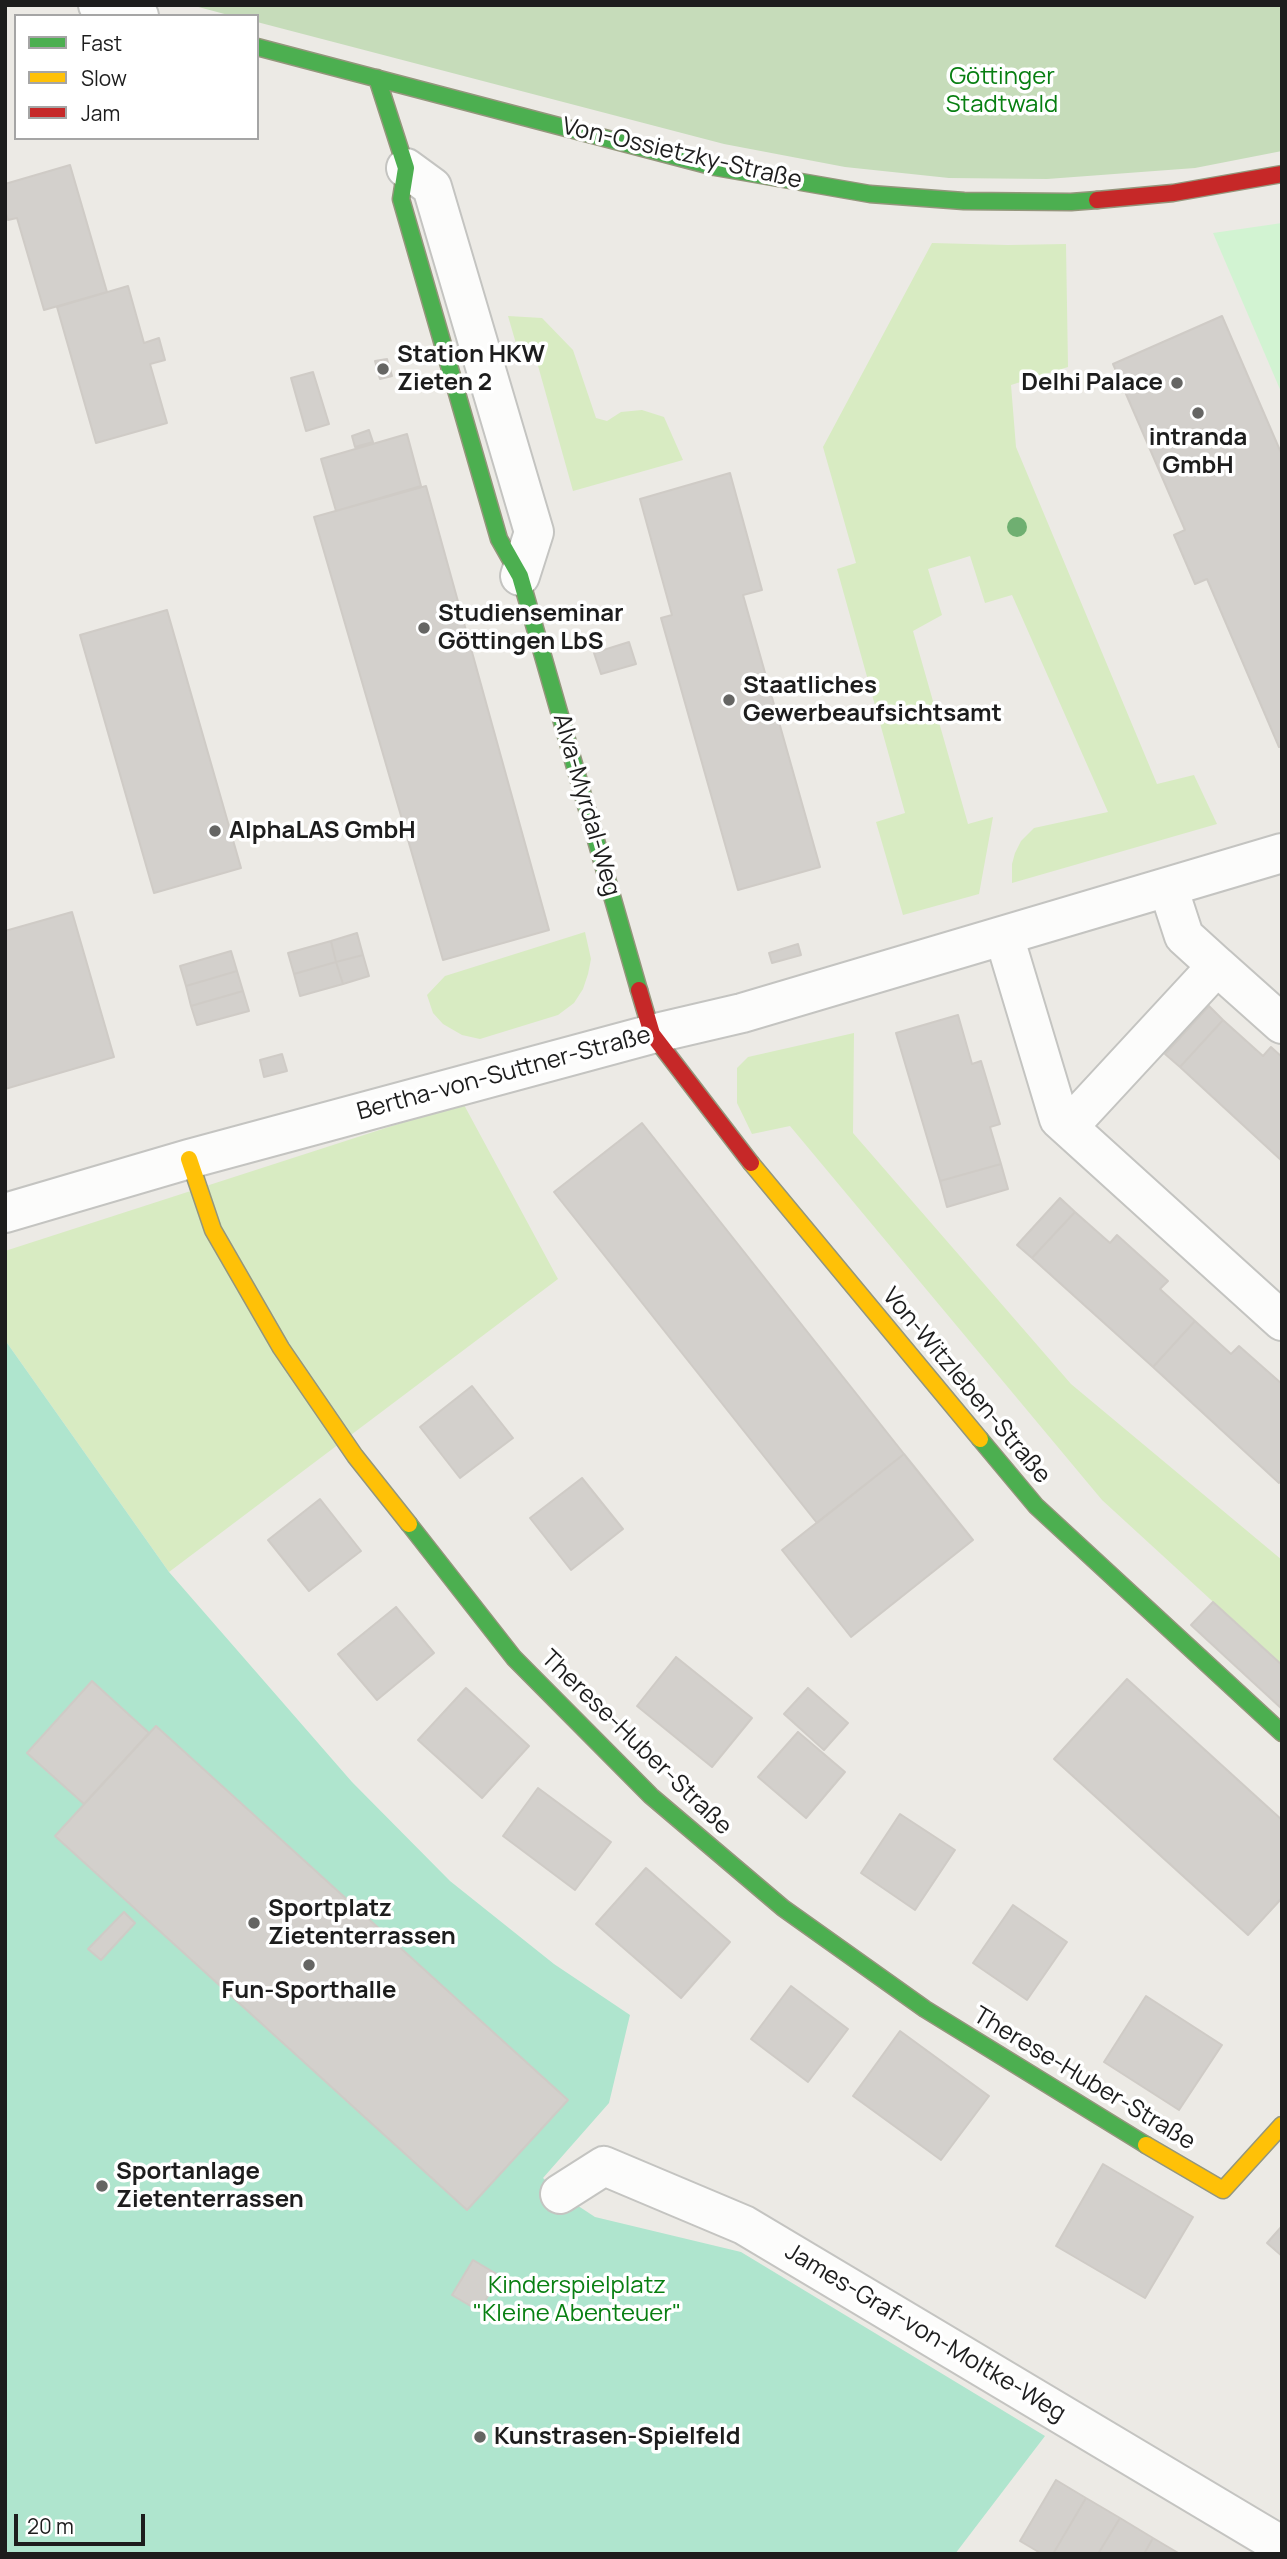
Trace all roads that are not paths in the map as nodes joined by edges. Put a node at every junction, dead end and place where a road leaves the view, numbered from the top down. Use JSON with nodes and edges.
{"nodes":[{"id":1,"x":98,"y":5,"type":"edge"},
{"id":2,"x":132,"y":14,"type":"edge"},
{"id":3,"x":259,"y":48,"type":"edge"},
{"id":4,"x":377,"y":78,"type":"junction"},
{"id":5,"x":406,"y":168,"type":"joint"},
{"id":6,"x":1282,"y":174,"type":"edge"},
{"id":7,"x":520,"y":576,"type":"joint"},
{"id":8,"x":1282,"y":853,"type":"edge"},
{"id":9,"x":1168,"y":887,"type":"junction"},
{"id":10,"x":1004,"y":936,"type":"junction"},
{"id":11,"x":1217,"y":965,"type":"junction"},
{"id":12,"x":1282,"y":1024,"type":"edge"},
{"id":13,"x":652,"y":1034,"type":"junction"},
{"id":14,"x":1068,"y":1128,"type":"junction"},
{"id":15,"x":189,"y":1159,"type":"junction"},
{"id":16,"x":5,"y":1213,"type":"edge"},
{"id":17,"x":1282,"y":1321,"type":"edge"},
{"id":18,"x":1282,"y":1733,"type":"edge"},
{"id":19,"x":1282,"y":2125,"type":"edge"},
{"id":20,"x":560,"y":2194,"type":"dead end"},
{"id":21,"x":1282,"y":2546,"type":"edge"}],
"edges":[{"from":1,"to":2,"type":"street"},
{"from":3,"to":4,"type":"street","name":"Von-Ossietzky-Straße"},
{"from":4,"to":5,"type":"street","name":"Alva-Myrdal-Weg"},
{"from":4,"to":6,"type":"street","name":"Von-Ossietzky-Straße"},
{"from":5,"to":7,"type":"street","name":"Alva-Myrdal-Weg"},
{"from":7,"to":13,"type":"street","name":"Alva-Myrdal-Weg"},
{"from":8,"to":9,"type":"street","name":"Bertha-von-Suttner-Straße"},
{"from":9,"to":10,"type":"street","name":"Bertha-von-Suttner-Straße"},
{"from":9,"to":11,"type":"street"},
{"from":10,"to":13,"type":"street","name":"Bertha-von-Suttner-Straße"},
{"from":10,"to":14,"type":"street"},
{"from":11,"to":12,"type":"street"},
{"from":11,"to":14,"type":"street"},
{"from":13,"to":15,"type":"street","name":"Bertha-von-Suttner-Straße"},
{"from":13,"to":18,"type":"street","name":"Von-Witzleben-Straße"},
{"from":14,"to":17,"type":"street"},
{"from":15,"to":16,"type":"street","name":"Bertha-von-Suttner-Straße"},
{"from":15,"to":19,"type":"street","name":"Therese-Huber-Straße"},
{"from":20,"to":21,"type":"street","name":"James-Graf-von-Moltke-Weg"}]}
